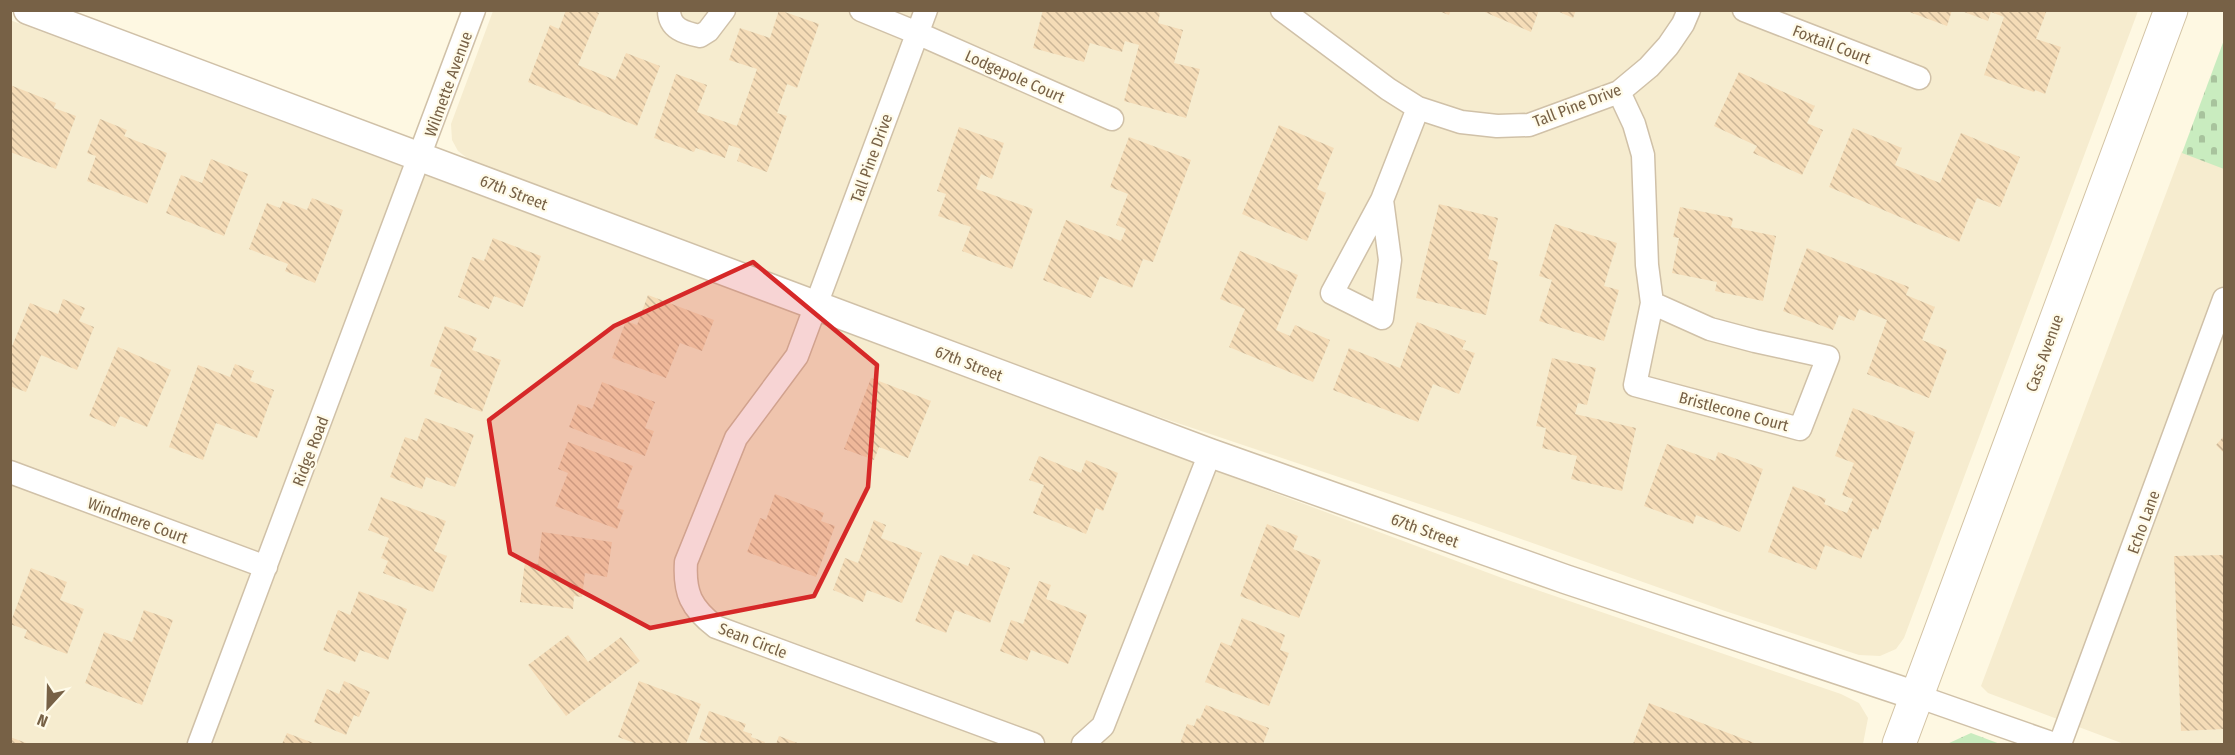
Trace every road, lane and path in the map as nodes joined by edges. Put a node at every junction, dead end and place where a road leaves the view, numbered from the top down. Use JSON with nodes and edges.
{"nodes":[{"id":1,"x":28,"y":10,"type":"edge"},
{"id":2,"x":474,"y":10,"type":"edge"},
{"id":3,"x":669,"y":10,"type":"edge"},
{"id":4,"x":724,"y":10,"type":"edge"},
{"id":5,"x":861,"y":10,"type":"edge"},
{"id":6,"x":926,"y":10,"type":"edge"},
{"id":7,"x":1282,"y":10,"type":"edge"},
{"id":8,"x":1689,"y":10,"type":"edge"},
{"id":9,"x":1744,"y":10,"type":"edge"},
{"id":10,"x":2171,"y":10,"type":"edge"},
{"id":11,"x":917,"y":33,"type":"junction"},
{"id":12,"x":1919,"y":78,"type":"dead end"},
{"id":13,"x":1619,"y":92,"type":"junction"},
{"id":14,"x":1419,"y":108,"type":"junction"},
{"id":15,"x":1112,"y":120,"type":"dead end"},
{"id":16,"x":421,"y":157,"type":"junction"},
{"id":17,"x":1382,"y":201,"type":"dead end"},
{"id":18,"x":2224,"y":300,"type":"edge"},
{"id":19,"x":1652,"y":303,"type":"junction"},
{"id":20,"x":816,"y":305,"type":"junction"},
{"id":21,"x":1210,"y":453,"type":"junction"},
{"id":22,"x":10,"y":472,"type":"edge"},
{"id":23,"x":266,"y":567,"type":"junction"},
{"id":24,"x":1917,"y":696,"type":"junction"},
{"id":25,"x":199,"y":744,"type":"edge"},
{"id":26,"x":1033,"y":744,"type":"edge"},
{"id":27,"x":1083,"y":744,"type":"edge"},
{"id":28,"x":1899,"y":744,"type":"edge"},
{"id":29,"x":2054,"y":744,"type":"edge"},
{"id":30,"x":2060,"y":744,"type":"edge"}],
"edges":[{"from":1,"to":16,"type":"street","name":"67th Street"},
{"from":2,"to":16,"type":"street","name":"Wilmette Avenue"},
{"from":3,"to":4,"type":"street"},
{"from":5,"to":11,"type":"street","name":"Lodgepole Court"},
{"from":6,"to":11,"type":"street","name":"Tall Pine Drive"},
{"from":7,"to":14,"type":"street","name":"Tall Pine Drive"},
{"from":8,"to":13,"type":"street","name":"Tall Pine Drive"},
{"from":9,"to":12,"type":"street","name":"Foxtail Court"},
{"from":10,"to":24,"type":"main road","name":"Cass Avenue"},
{"from":11,"to":15,"type":"street","name":"Lodgepole Court"},
{"from":11,"to":20,"type":"street","name":"Tall Pine Drive"},
{"from":13,"to":14,"type":"street","name":"Tall Pine Drive"},
{"from":13,"to":19,"type":"street","name":"Bristlecone Court"},
{"from":14,"to":17,"type":"street"},
{"from":16,"to":20,"type":"street","name":"67th Street"},
{"from":16,"to":23,"type":"street","name":"Ridge Road"},
{"from":18,"to":30,"type":"street","name":"Echo Lane"},
{"from":19,"to":19,"type":"street","name":"Bristlecone Court"},
{"from":20,"to":21,"type":"street","name":"67th Street"},
{"from":20,"to":26,"type":"street","name":"Sean Circle"},
{"from":21,"to":24,"type":"street","name":"67th Street"},
{"from":21,"to":27,"type":"street"},
{"from":22,"to":23,"type":"street","name":"Windmere Court"},
{"from":23,"to":25,"type":"street","name":"Ridge Road"},
{"from":24,"to":28,"type":"main road","name":"Cass Avenue"},
{"from":24,"to":29,"type":"street"}]}
